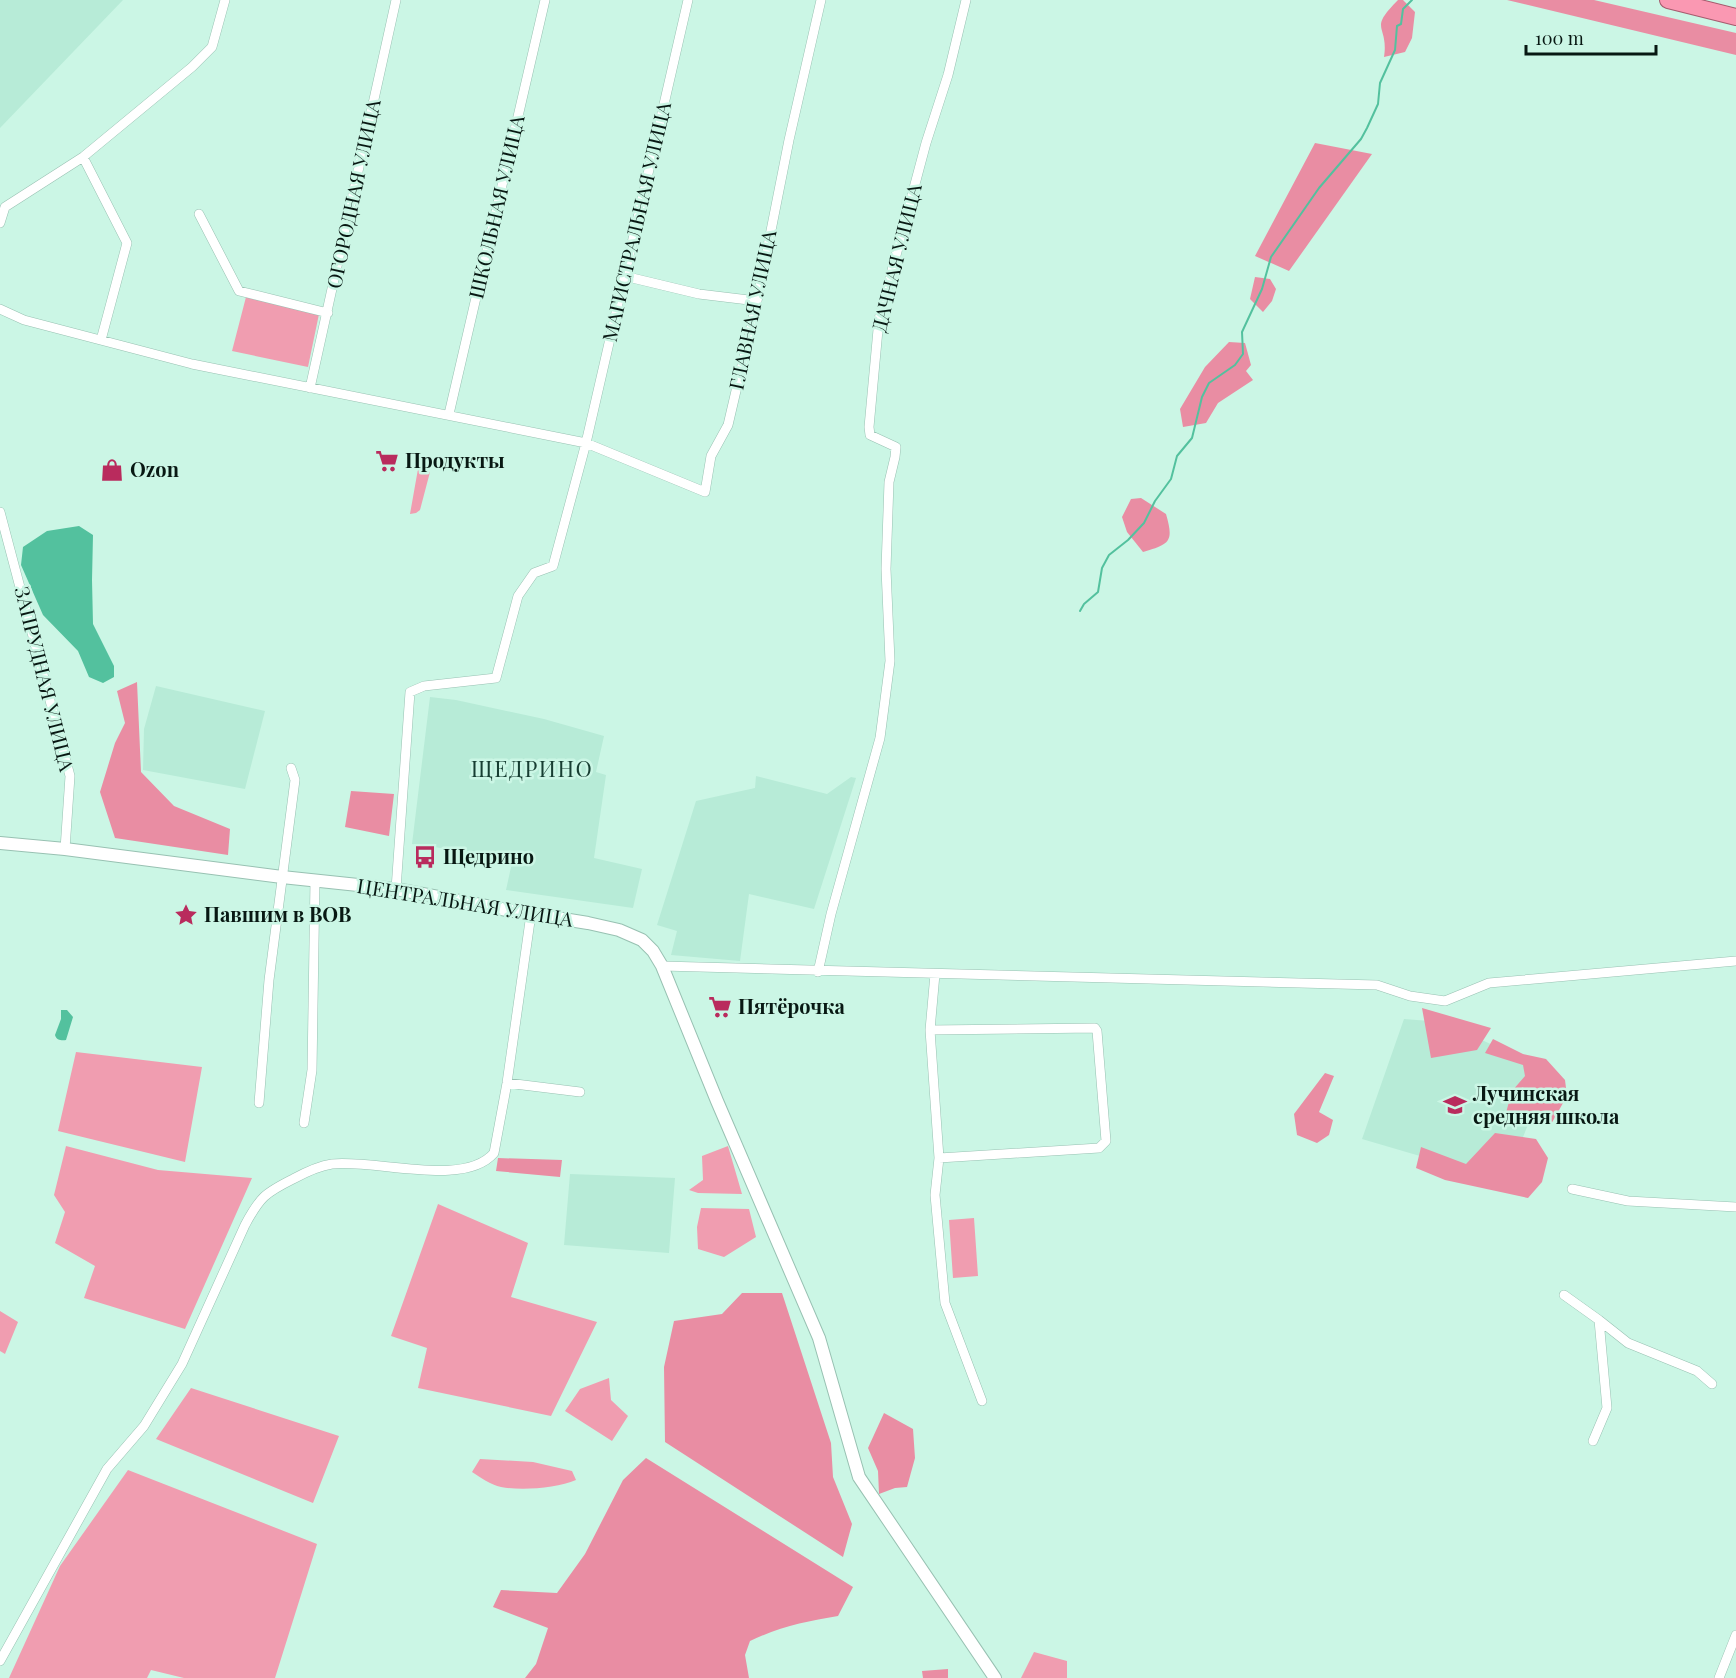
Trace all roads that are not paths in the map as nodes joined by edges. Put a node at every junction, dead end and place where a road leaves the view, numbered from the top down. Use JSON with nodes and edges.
{"nodes":[{"id":1,"x":225,"y":0,"type":"edge"},
{"id":2,"x":396,"y":0,"type":"edge"},
{"id":3,"x":545,"y":0,"type":"edge"},
{"id":4,"x":688,"y":0,"type":"edge"},
{"id":5,"x":821,"y":0,"type":"edge"},
{"id":6,"x":966,"y":0,"type":"edge"},
{"id":7,"x":1668,"y":0,"type":"edge"},
{"id":8,"x":1736,"y":17,"type":"edge"},
{"id":9,"x":83,"y":157,"type":"junction"},
{"id":10,"x":199,"y":214,"type":"dead end"},
{"id":11,"x":0,"y":223,"type":"edge"},
{"id":12,"x":624,"y":276,"type":"junction"},
{"id":13,"x":757,"y":301,"type":"junction"},
{"id":14,"x":0,"y":309,"type":"edge"},
{"id":15,"x":328,"y":313,"type":"junction"},
{"id":16,"x":100,"y":340,"type":"junction"},
{"id":17,"x":310,"y":388,"type":"junction"},
{"id":18,"x":449,"y":414,"type":"junction"},
{"id":19,"x":586,"y":443,"type":"junction"},
{"id":20,"x":0,"y":512,"type":"edge"},
{"id":21,"x":291,"y":768,"type":"dead end"},
{"id":22,"x":0,"y":843,"type":"edge"},
{"id":23,"x":65,"y":849,"type":"junction"},
{"id":24,"x":282,"y":877,"type":"junction"},
{"id":25,"x":315,"y":880,"type":"junction"},
{"id":26,"x":396,"y":889,"type":"junction"},
{"id":27,"x":531,"y":914,"type":"junction"},
{"id":28,"x":1736,"y":961,"type":"edge"},
{"id":29,"x":662,"y":966,"type":"junction"},
{"id":30,"x":818,"y":972,"type":"junction"},
{"id":31,"x":935,"y":974,"type":"junction"},
{"id":32,"x":930,"y":1030,"type":"junction"},
{"id":33,"x":507,"y":1083,"type":"junction"},
{"id":34,"x":580,"y":1092,"type":"dead end"},
{"id":35,"x":258,"y":1103,"type":"dead end"},
{"id":36,"x":304,"y":1123,"type":"dead end"},
{"id":37,"x":939,"y":1158,"type":"junction"},
{"id":38,"x":1572,"y":1189,"type":"dead end"},
{"id":39,"x":1736,"y":1207,"type":"edge"},
{"id":40,"x":1564,"y":1295,"type":"dead end"},
{"id":41,"x":1599,"y":1320,"type":"junction"},
{"id":42,"x":1712,"y":1384,"type":"dead end"},
{"id":43,"x":982,"y":1401,"type":"dead end"},
{"id":44,"x":1593,"y":1441,"type":"dead end"},
{"id":45,"x":1736,"y":1635,"type":"edge"},
{"id":46,"x":0,"y":1661,"type":"edge"},
{"id":47,"x":995,"y":1678,"type":"edge"},
{"id":48,"x":1719,"y":1678,"type":"edge"}],
"edges":[{"from":1,"to":9,"type":"street"},
{"from":2,"to":15,"type":"street","name":"ОГОРОДНАЯ УЛИЦА"},
{"from":3,"to":18,"type":"street","name":"ШКОЛЬНАЯ УЛИЦА"},
{"from":4,"to":12,"type":"street","name":"МАГИСТРАЛЬНАЯ УЛИЦА"},
{"from":5,"to":13,"type":"street","name":"ГЛАВНАЯ УЛИЦА"},
{"from":6,"to":30,"type":"street","name":"ДАЧНАЯ УЛИЦА"},
{"from":7,"to":8,"type":"highway"},
{"from":9,"to":11,"type":"street"},
{"from":9,"to":16,"type":"street"},
{"from":10,"to":15,"type":"street"},
{"from":12,"to":13,"type":"street"},
{"from":12,"to":19,"type":"street","name":"МАГИСТРАЛЬНАЯ УЛИЦА"},
{"from":13,"to":19,"type":"street","name":"ГЛАВНАЯ УЛИЦА"},
{"from":14,"to":16,"type":"street"},
{"from":15,"to":17,"type":"street","name":"ОГОРОДНАЯ УЛИЦА"},
{"from":16,"to":17,"type":"street"},
{"from":17,"to":18,"type":"street"},
{"from":18,"to":19,"type":"street"},
{"from":19,"to":26,"type":"street","name":"МАГИСТРАЛЬНАЯ УЛИЦА"},
{"from":20,"to":23,"type":"street","name":"ЗАПРУДНАЯ УЛИЦА"},
{"from":21,"to":24,"type":"street"},
{"from":22,"to":23,"type":"street","name":"ЦЕНТРАЛЬНАЯ УЛИЦА"},
{"from":23,"to":24,"type":"street","name":"ЦЕНТРАЛЬНАЯ УЛИЦА"},
{"from":24,"to":25,"type":"street","name":"ЦЕНТРАЛЬНАЯ УЛИЦА"},
{"from":24,"to":35,"type":"street"},
{"from":25,"to":26,"type":"street","name":"ЦЕНТРАЛЬНАЯ УЛИЦА"},
{"from":25,"to":36,"type":"street"},
{"from":26,"to":27,"type":"street","name":"ЦЕНТРАЛЬНАЯ УЛИЦА"},
{"from":27,"to":29,"type":"street","name":"ЦЕНТРАЛЬНАЯ УЛИЦА"},
{"from":27,"to":33,"type":"street"},
{"from":28,"to":31,"type":"street"},
{"from":29,"to":30,"type":"street"},
{"from":29,"to":47,"type":"street","name":"ЦЕНТРАЛЬНАЯ УЛИЦА"},
{"from":30,"to":31,"type":"street"},
{"from":31,"to":32,"type":"street"},
{"from":32,"to":37,"type":"street"},
{"from":32,"to":37,"type":"street"},
{"from":33,"to":34,"type":"street"},
{"from":33,"to":46,"type":"street"},
{"from":37,"to":43,"type":"street"},
{"from":38,"to":39,"type":"street"},
{"from":40,"to":41,"type":"street"},
{"from":41,"to":42,"type":"street"},
{"from":41,"to":44,"type":"street"},
{"from":45,"to":48,"type":"street"}]}
